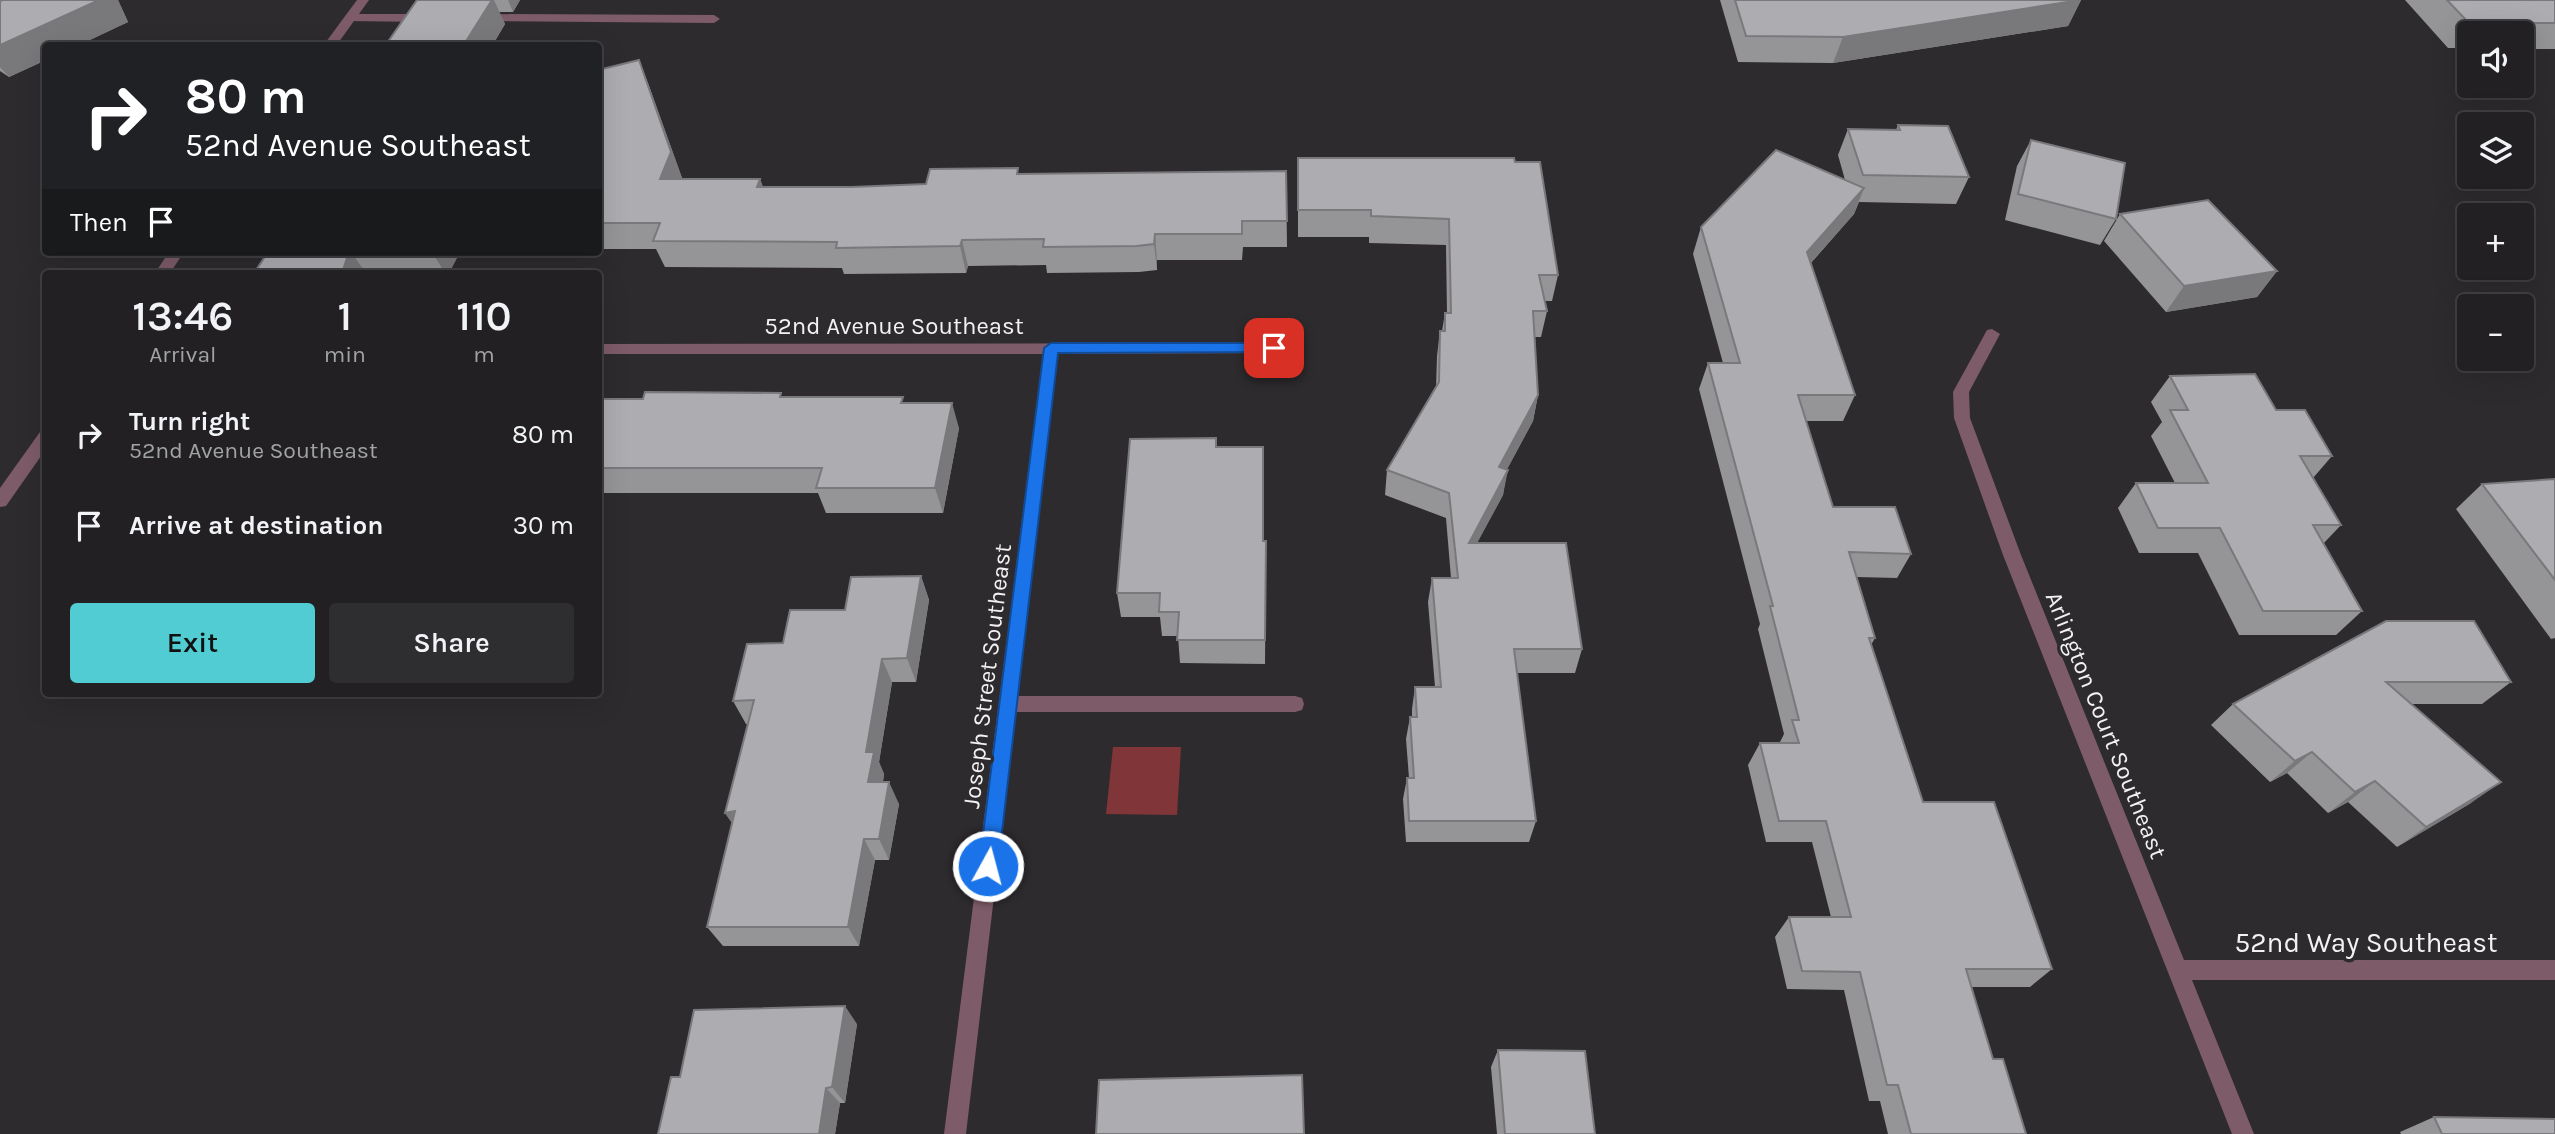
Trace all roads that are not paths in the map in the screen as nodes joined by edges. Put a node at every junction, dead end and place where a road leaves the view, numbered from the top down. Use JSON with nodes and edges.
{"nodes":[{"id":1,"x":363,"y":0,"type":"edge"},
{"id":2,"x":350,"y":18,"type":"junction"},
{"id":3,"x":435,"y":18,"type":"edge"},
{"id":4,"x":463,"y":18,"type":"edge"},
{"id":5,"x":713,"y":19,"type":"dead end"},
{"id":6,"x":333,"y":42,"type":"edge"},
{"id":7,"x":1992,"y":334,"type":"dead end"},
{"id":8,"x":1051,"y":348,"type":"junction"},
{"id":9,"x":1274,"y":348,"type":"dead end"},
{"id":10,"x":602,"y":349,"type":"edge"},
{"id":11,"x":42,"y":442,"type":"edge"},
{"id":12,"x":0,"y":501,"type":"edge"},
{"id":13,"x":1009,"y":704,"type":"junction"},
{"id":14,"x":1294,"y":704,"type":"dead end"},
{"id":15,"x":2176,"y":970,"type":"junction"},
{"id":16,"x":2555,"y":970,"type":"edge"},
{"id":17,"x":955,"y":1134,"type":"edge"},
{"id":18,"x":2243,"y":1134,"type":"edge"}],
"edges":[{"from":1,"to":2,"type":"street"},
{"from":2,"to":3,"type":"street"},
{"from":2,"to":6,"type":"street"},
{"from":4,"to":5,"type":"street"},
{"from":7,"to":15,"type":"street","name":"Arlington Court Southeast"},
{"from":8,"to":9,"type":"street","name":"52nd Avenue Southeast"},
{"from":8,"to":10,"type":"street","name":"52nd Avenue Southeast"},
{"from":8,"to":13,"type":"street","name":"Joseph Street Southeast"},
{"from":11,"to":12,"type":"street"},
{"from":13,"to":14,"type":"street"},
{"from":13,"to":17,"type":"street","name":"Joseph Street Southeast"},
{"from":15,"to":16,"type":"street","name":"52nd Way Southeast"},
{"from":15,"to":18,"type":"street","name":"Arlington Court Southeast"}]}
